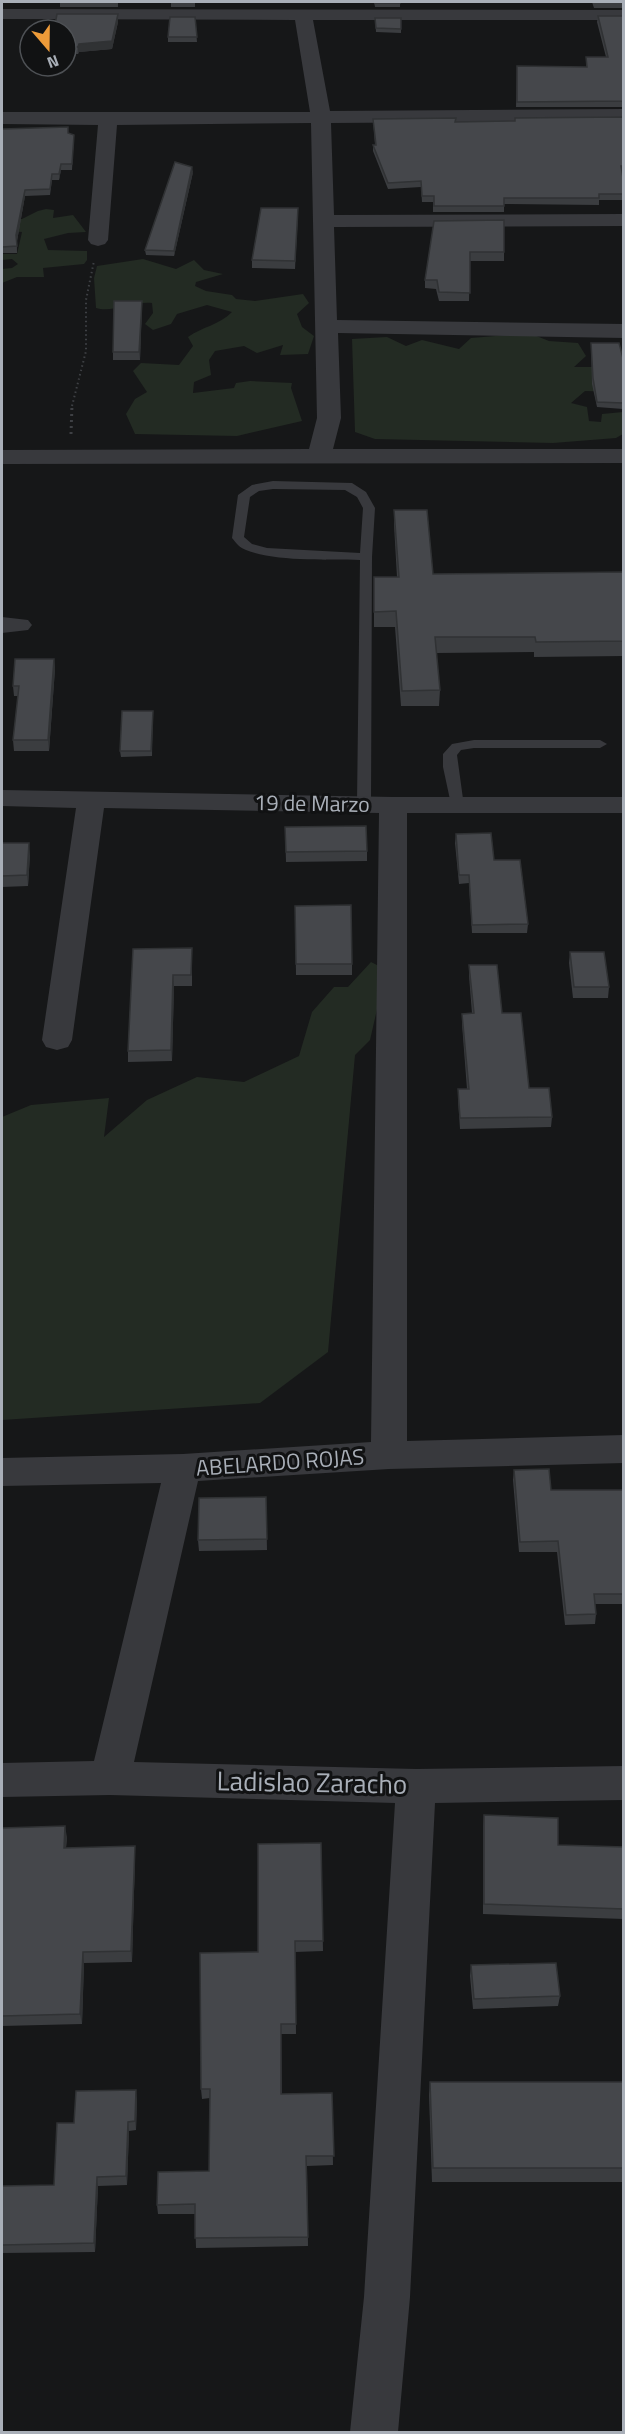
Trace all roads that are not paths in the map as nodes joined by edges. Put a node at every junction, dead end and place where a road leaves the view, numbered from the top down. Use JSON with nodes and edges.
{"nodes":[{"id":1,"x":2,"y":14,"type":"edge"},
{"id":2,"x":303,"y":15,"type":"junction"},
{"id":3,"x":624,"y":15,"type":"edge"},
{"id":4,"x":624,"y":115,"type":"edge"},
{"id":5,"x":321,"y":117,"type":"junction"},
{"id":6,"x":2,"y":118,"type":"edge"},
{"id":7,"x":108,"y":120,"type":"junction"},
{"id":8,"x":624,"y":220,"type":"edge"},
{"id":9,"x":323,"y":221,"type":"junction"},
{"id":10,"x":98,"y":240,"type":"road end"},
{"id":11,"x":326,"y":326,"type":"junction"},
{"id":12,"x":624,"y":331,"type":"edge"},
{"id":13,"x":319,"y":456,"type":"junction"},
{"id":14,"x":624,"y":456,"type":"edge"},
{"id":15,"x":2,"y":457,"type":"edge"},
{"id":16,"x":366,"y":556,"type":"junction"},
{"id":17,"x":600,"y":744,"type":"dead end"},
{"id":18,"x":2,"y":798,"type":"edge"},
{"id":19,"x":91,"y":800,"type":"junction"},
{"id":20,"x":379,"y":804,"type":"junction"},
{"id":21,"x":624,"y":805,"type":"edge"},
{"id":22,"x":457,"y":806,"type":"junction"},
{"id":23,"x":57,"y":1040,"type":"dead end"},
{"id":24,"x":624,"y":1449,"type":"edge"},
{"id":25,"x":390,"y":1455,"type":"junction"},
{"id":26,"x":183,"y":1468,"type":"junction"},
{"id":27,"x":2,"y":1472,"type":"edge"},
{"id":28,"x":110,"y":1778,"type":"junction"},
{"id":29,"x":2,"y":1780,"type":"edge"},
{"id":30,"x":624,"y":1783,"type":"edge"},
{"id":31,"x":416,"y":1786,"type":"junction"},
{"id":32,"x":374,"y":2433,"type":"edge"}],
"edges":[{"from":1,"to":2,"type":"street"},
{"from":2,"to":3,"type":"street"},
{"from":2,"to":5,"type":"street"},
{"from":4,"to":5,"type":"street"},
{"from":5,"to":7,"type":"street"},
{"from":5,"to":9,"type":"street"},
{"from":6,"to":7,"type":"street"},
{"from":7,"to":10,"type":"street"},
{"from":8,"to":9,"type":"street"},
{"from":9,"to":11,"type":"street"},
{"from":11,"to":12,"type":"street"},
{"from":11,"to":13,"type":"street"},
{"from":13,"to":14,"type":"street"},
{"from":13,"to":15,"type":"street"},
{"from":16,"to":16,"type":"lane"},
{"from":16,"to":20,"type":"lane"},
{"from":17,"to":22,"type":"lane"},
{"from":18,"to":19,"type":"street","name":"19 de Marzo"},
{"from":19,"to":20,"type":"street","name":"19 de Marzo"},
{"from":19,"to":23,"type":"street"},
{"from":20,"to":22,"type":"street","name":"19 de Marzo"},
{"from":20,"to":25,"type":"street"},
{"from":21,"to":22,"type":"street","name":"19 de Marzo"},
{"from":24,"to":25,"type":"street","name":"ABELARDO ROJAS"},
{"from":25,"to":26,"type":"street","name":"ABELARDO ROJAS"},
{"from":26,"to":27,"type":"street"},
{"from":26,"to":28,"type":"street","name":"ABELARDO ROJAS"},
{"from":28,"to":29,"type":"street","name":"Ladislao Zaracho"},
{"from":28,"to":31,"type":"street","name":"Ladislao Zaracho"},
{"from":30,"to":31,"type":"street","name":"Ladislao Zaracho"},
{"from":31,"to":32,"type":"street"}]}
